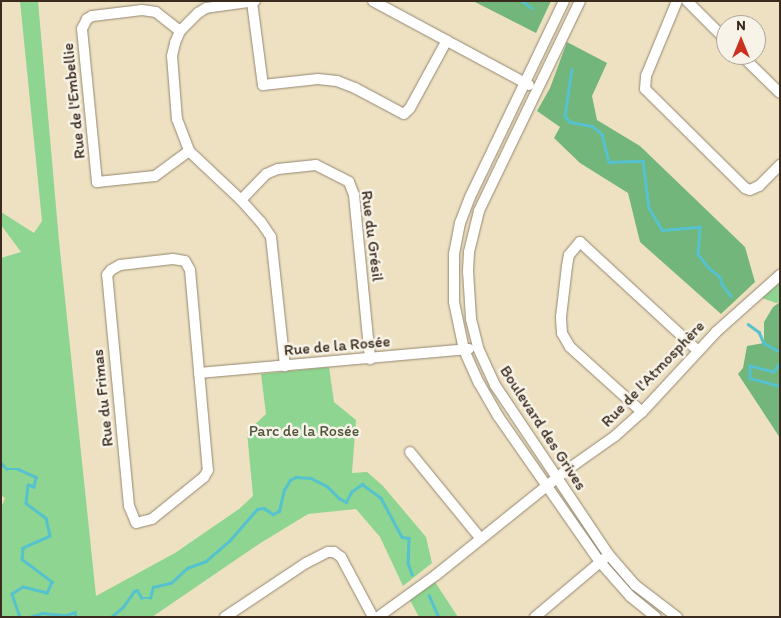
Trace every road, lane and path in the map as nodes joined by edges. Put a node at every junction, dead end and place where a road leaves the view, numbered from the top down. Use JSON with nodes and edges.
{"nodes":[{"id":1,"x":253,"y":1,"type":"edge"},
{"id":2,"x":372,"y":1,"type":"edge"},
{"id":3,"x":564,"y":1,"type":"edge"},
{"id":4,"x":580,"y":1,"type":"edge"},
{"id":5,"x":677,"y":1,"type":"edge"},
{"id":6,"x":687,"y":1,"type":"edge"},
{"id":7,"x":716,"y":30,"type":"edge"},
{"id":8,"x":180,"y":31,"type":"junction"},
{"id":9,"x":447,"y":40,"type":"junction"},
{"id":10,"x":751,"y":65,"type":"edge"},
{"id":11,"x":525,"y":83,"type":"junction"},
{"id":12,"x":536,"y":89,"type":"junction"},
{"id":13,"x":780,"y":93,"type":"edge"},
{"id":14,"x":189,"y":151,"type":"junction"},
{"id":15,"x":780,"y":165,"type":"edge"},
{"id":16,"x":241,"y":200,"type":"junction"},
{"id":17,"x":780,"y":275,"type":"edge"},
{"id":18,"x":478,"y":348,"type":"junction"},
{"id":19,"x":464,"y":350,"type":"junction"},
{"id":20,"x":698,"y":351,"type":"junction"},
{"id":21,"x":370,"y":359,"type":"junction"},
{"id":22,"x":285,"y":366,"type":"junction"},
{"id":23,"x":199,"y":373,"type":"junction"},
{"id":24,"x":642,"y":412,"type":"junction"},
{"id":25,"x":410,"y":452,"type":"dead end"},
{"id":26,"x":557,"y":478,"type":"junction"},
{"id":27,"x":547,"y":486,"type":"junction"},
{"id":28,"x":481,"y":538,"type":"junction"},
{"id":29,"x":609,"y":555,"type":"junction"},
{"id":30,"x":600,"y":562,"type":"junction"},
{"id":31,"x":225,"y":617,"type":"edge"},
{"id":32,"x":372,"y":617,"type":"edge"},
{"id":33,"x":378,"y":617,"type":"edge"},
{"id":34,"x":535,"y":617,"type":"edge"},
{"id":35,"x":656,"y":617,"type":"edge"},
{"id":36,"x":677,"y":617,"type":"edge"}],
"edges":[{"from":1,"to":8,"type":"street"},
{"from":1,"to":9,"type":"street"},
{"from":2,"to":9,"type":"street"},
{"from":3,"to":11,"type":"street","name":"Boulevard des Grives"},
{"from":4,"to":12,"type":"street","name":"Boulevard des Grives"},
{"from":5,"to":15,"type":"street"},
{"from":6,"to":7,"type":"street"},
{"from":8,"to":14,"type":"street"},
{"from":8,"to":14,"type":"street","name":"Rue de l'Embellie"},
{"from":9,"to":11,"type":"street"},
{"from":10,"to":13,"type":"street"},
{"from":11,"to":12,"type":"street"},
{"from":11,"to":19,"type":"street","name":"Boulevard des Grives"},
{"from":12,"to":18,"type":"street","name":"Boulevard des Grives"},
{"from":14,"to":16,"type":"street"},
{"from":16,"to":21,"type":"street","name":"Rue du Grésil"},
{"from":16,"to":22,"type":"street"},
{"from":17,"to":20,"type":"street","name":"Rue de l'Atmosphère"},
{"from":18,"to":19,"type":"street","name":"Rue de la Rosée"},
{"from":18,"to":26,"type":"street","name":"Boulevard des Grives"},
{"from":19,"to":21,"type":"street","name":"Rue de la Rosée"},
{"from":19,"to":27,"type":"street","name":"Boulevard des Grives"},
{"from":20,"to":24,"type":"street","name":"Rue de l'Atmosphère"},
{"from":20,"to":24,"type":"street"},
{"from":21,"to":22,"type":"street","name":"Rue de la Rosée"},
{"from":22,"to":23,"type":"street","name":"Rue de la Rosée"},
{"from":23,"to":23,"type":"street","name":"Rue du Frimas"},
{"from":24,"to":26,"type":"street","name":"Rue de l'Atmosphère"},
{"from":25,"to":28,"type":"street"},
{"from":26,"to":27,"type":"street","name":"Rue de l'Atmosphère"},
{"from":26,"to":29,"type":"street","name":"Boulevard des Grives"},
{"from":27,"to":28,"type":"street","name":"Rue de l'Atmosphère"},
{"from":27,"to":30,"type":"street","name":"Boulevard des Grives"},
{"from":28,"to":33,"type":"street","name":"Rue de l'Atmosphère"},
{"from":29,"to":30,"type":"street"},
{"from":29,"to":36,"type":"street","name":"Boulevard des Grives"},
{"from":30,"to":34,"type":"street"},
{"from":30,"to":35,"type":"street","name":"Boulevard des Grives"},
{"from":31,"to":32,"type":"street"}]}
